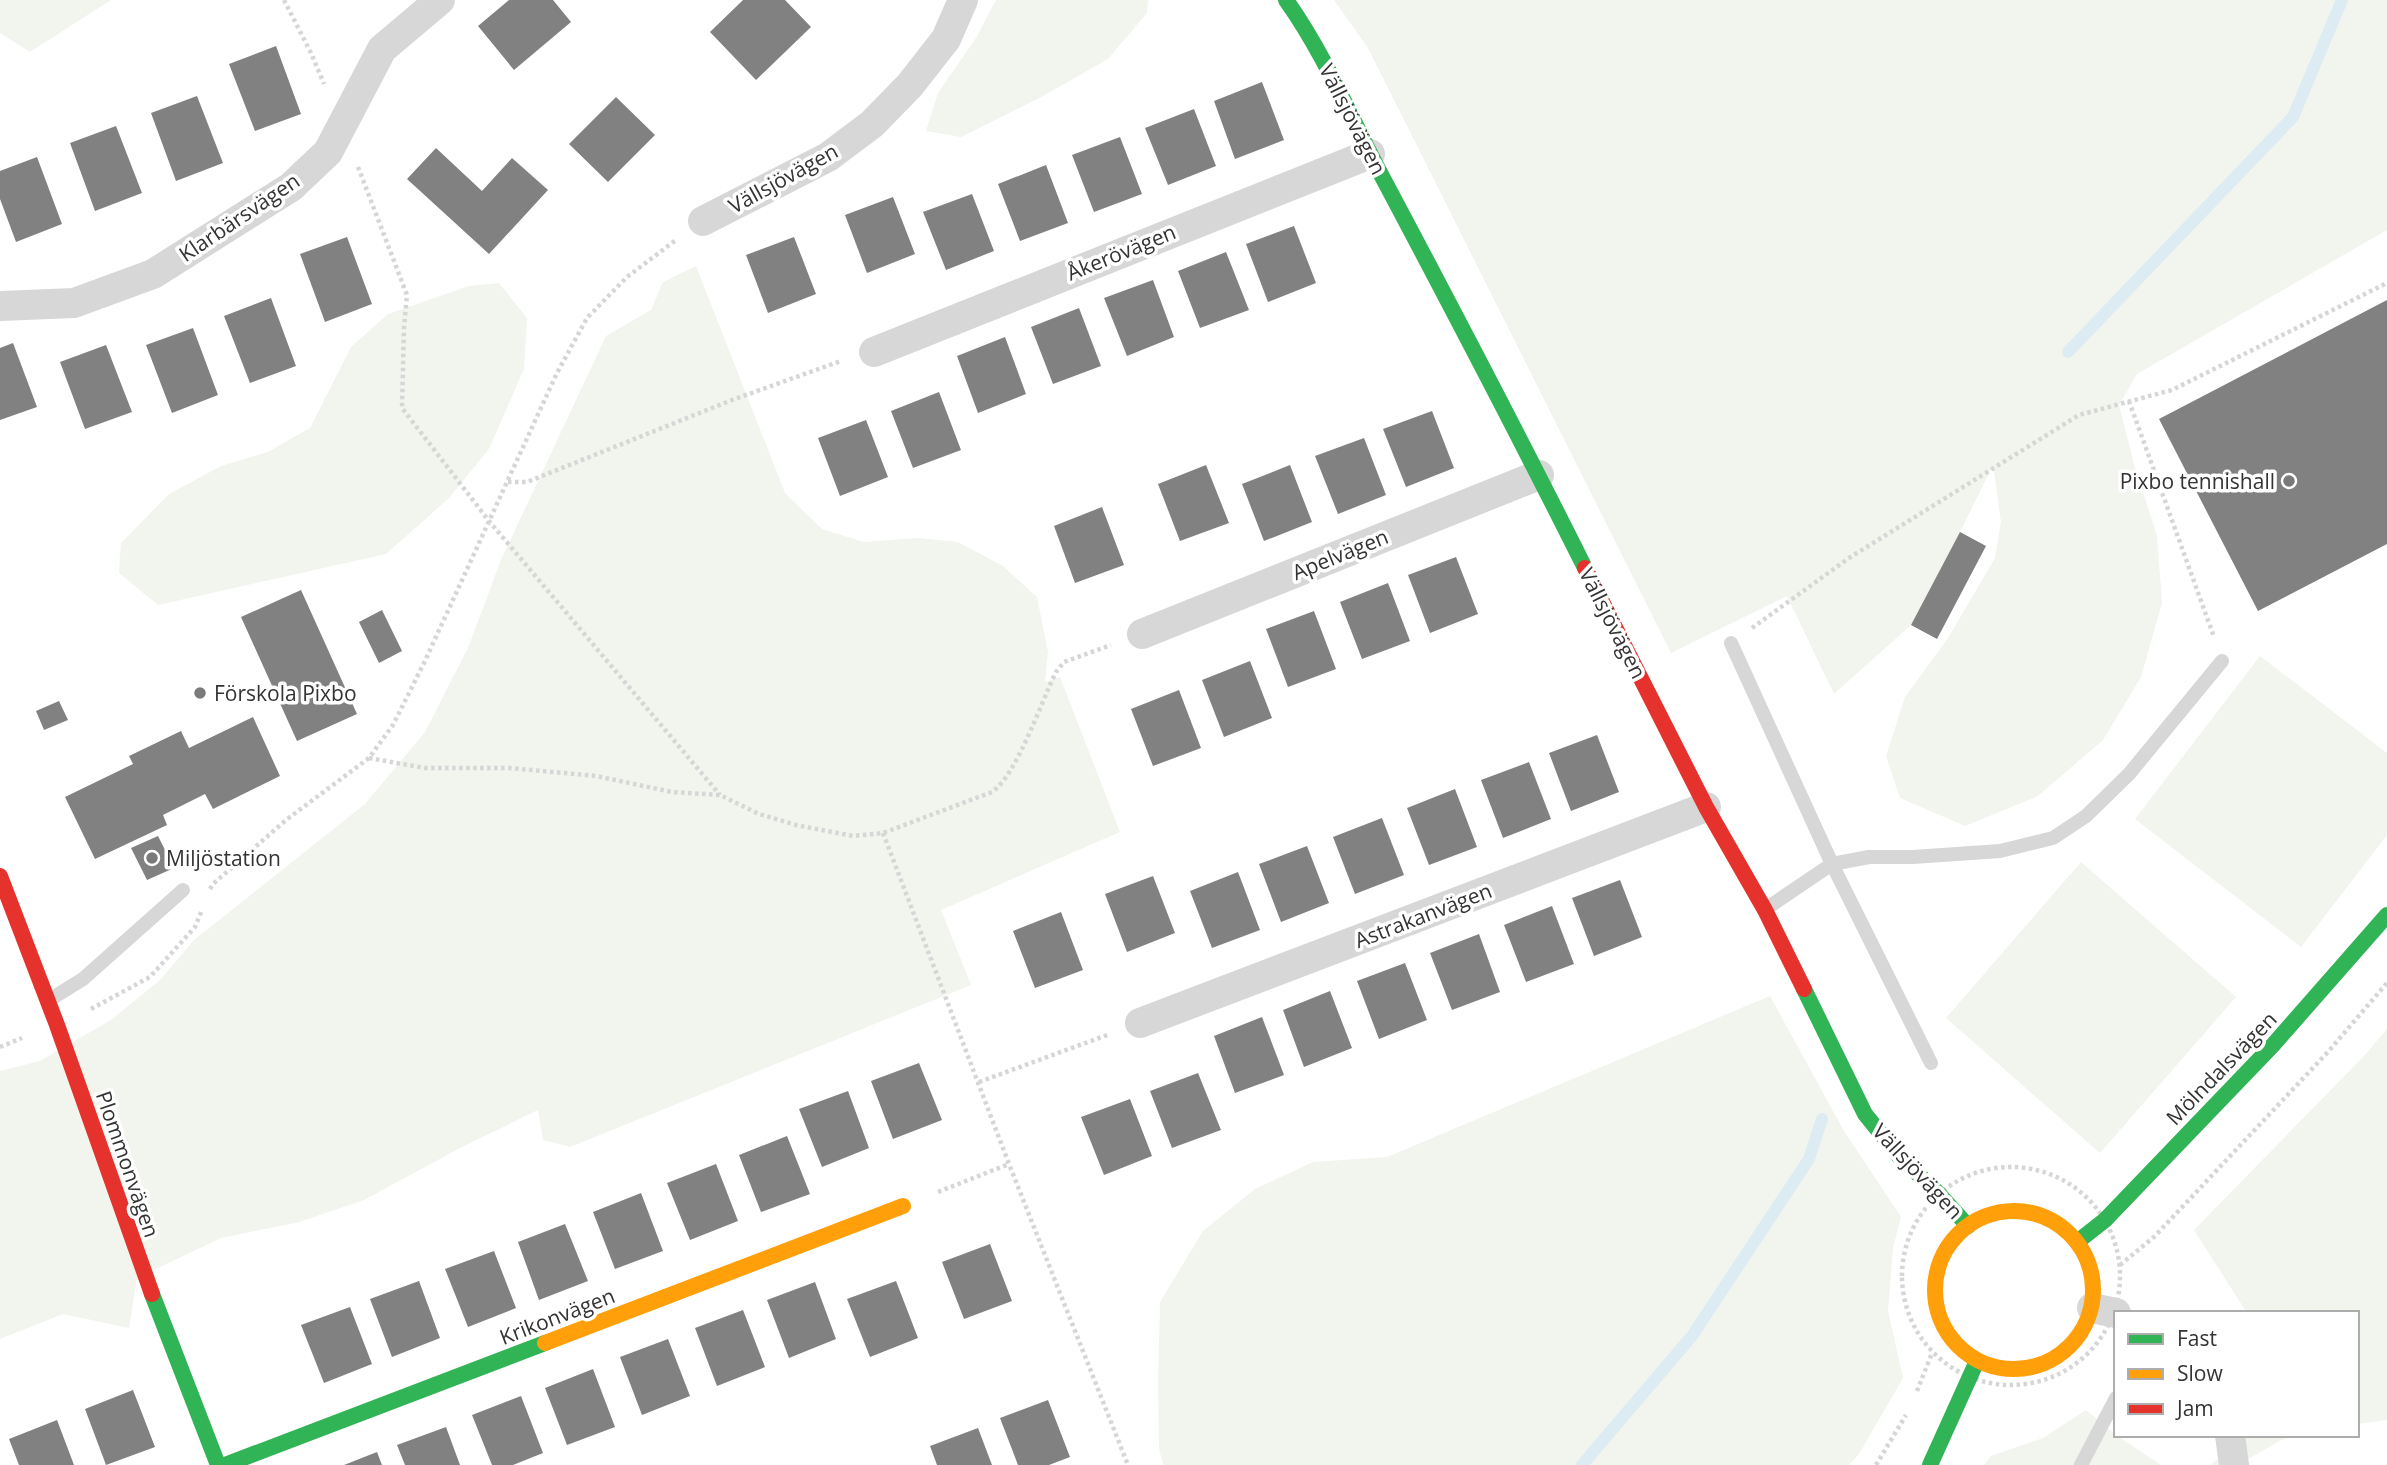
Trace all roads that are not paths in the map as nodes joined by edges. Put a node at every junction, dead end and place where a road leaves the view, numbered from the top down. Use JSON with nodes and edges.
{"nodes":[{"id":1,"x":440,"y":0,"type":"edge"},
{"id":2,"x":963,"y":0,"type":"edge"},
{"id":3,"x":1286,"y":0,"type":"edge"},
{"id":4,"x":1370,"y":154,"type":"junction"},
{"id":5,"x":703,"y":221,"type":"road end"},
{"id":6,"x":0,"y":306,"type":"edge"},
{"id":7,"x":874,"y":352,"type":"road end"},
{"id":8,"x":1539,"y":475,"type":"junction"},
{"id":9,"x":1142,"y":634,"type":"road end"},
{"id":10,"x":1731,"y":643,"type":"road end"},
{"id":11,"x":2222,"y":661,"type":"road end"},
{"id":12,"x":1706,"y":807,"type":"junction"},
{"id":13,"x":1832,"y":864,"type":"junction"},
{"id":14,"x":0,"y":876,"type":"edge"},
{"id":15,"x":183,"y":890,"type":"dead end"},
{"id":16,"x":1765,"y":910,"type":"junction"},
{"id":17,"x":2387,"y":915,"type":"edge"},
{"id":18,"x":48,"y":1001,"type":"junction"},
{"id":19,"x":1140,"y":1023,"type":"road end"},
{"id":20,"x":1931,"y":1063,"type":"dead end"},
{"id":21,"x":903,"y":1206,"type":"road end"},
{"id":22,"x":1968,"y":1226,"type":"junction"},
{"id":23,"x":2077,"y":1242,"type":"junction"},
{"id":24,"x":2107,"y":1311,"type":"edge"},
{"id":25,"x":1977,"y":1361,"type":"junction"},
{"id":26,"x":2114,"y":1402,"type":"edge"},
{"id":27,"x":2230,"y":1437,"type":"edge"},
{"id":28,"x":218,"y":1465,"type":"edge"},
{"id":29,"x":225,"y":1465,"type":"edge"},
{"id":30,"x":1930,"y":1465,"type":"edge"},
{"id":31,"x":2081,"y":1465,"type":"edge"},
{"id":32,"x":2234,"y":1465,"type":"edge"}],
"edges":[{"from":1,"to":6,"type":"street","name":"Klarbärsvägen"},
{"from":2,"to":5,"type":"street","name":"Vällsjövägen"},
{"from":3,"to":4,"type":"street","name":"Vällsjövägen"},
{"from":4,"to":7,"type":"street","name":"Åkerövägen"},
{"from":4,"to":8,"type":"street","name":"Vällsjövägen"},
{"from":8,"to":9,"type":"street","name":"Apelvägen"},
{"from":8,"to":12,"type":"street","name":"Vällsjövägen"},
{"from":10,"to":13,"type":"lane"},
{"from":11,"to":13,"type":"lane"},
{"from":12,"to":16,"type":"street","name":"Vällsjövägen"},
{"from":12,"to":19,"type":"street","name":"Astrakanvägen"},
{"from":13,"to":16,"type":"lane"},
{"from":13,"to":20,"type":"lane"},
{"from":14,"to":18,"type":"street","name":"Plommonvägen"},
{"from":15,"to":18,"type":"lane"},
{"from":16,"to":22,"type":"street","name":"Vällsjövägen"},
{"from":17,"to":23,"type":"street","name":"Mölndalsvägen"},
{"from":18,"to":28,"type":"street","name":"Plommonvägen"},
{"from":21,"to":29,"type":"street","name":"Krikonvägen"},
{"from":22,"to":23,"type":"street"},
{"from":22,"to":25,"type":"street"},
{"from":23,"to":24,"type":"street"},
{"from":24,"to":25,"type":"street"},
{"from":25,"to":30,"type":"street"},
{"from":26,"to":31,"type":"lane"},
{"from":27,"to":32,"type":"street"}]}
